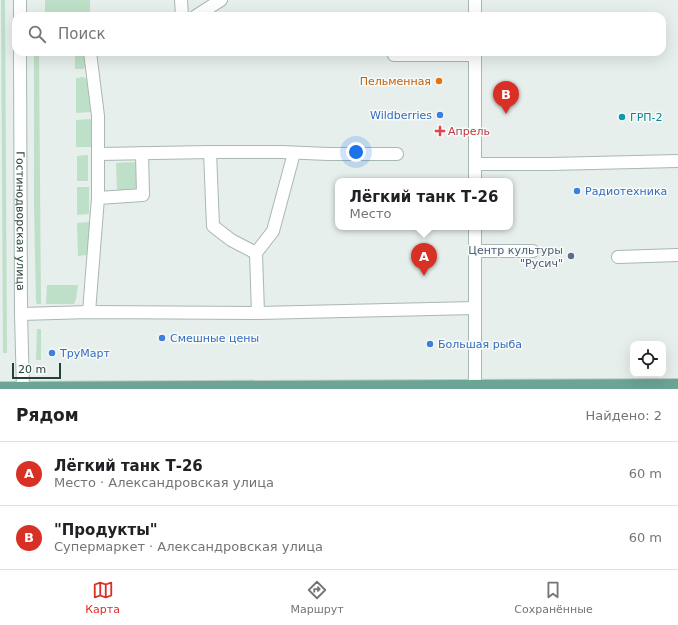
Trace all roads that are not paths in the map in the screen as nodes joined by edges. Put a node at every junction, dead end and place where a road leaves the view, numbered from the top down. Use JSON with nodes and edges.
{"nodes":[{"id":1,"x":20,"y":0,"type":"edge"},
{"id":2,"x":181,"y":0,"type":"edge"},
{"id":3,"x":221,"y":0,"type":"edge"},
{"id":4,"x":475,"y":0,"type":"edge"},
{"id":5,"x":20,"y":12,"type":"edge"},
{"id":6,"x":182,"y":12,"type":"edge"},
{"id":7,"x":202,"y":12,"type":"edge"},
{"id":8,"x":475,"y":12,"type":"edge"},
{"id":9,"x":20,"y":56,"type":"edge"},
{"id":10,"x":91,"y":56,"type":"edge"},
{"id":11,"x":475,"y":56,"type":"edge"},
{"id":12,"x":210,"y":152,"type":"junction"},
{"id":13,"x":142,"y":153,"type":"junction"},
{"id":14,"x":294,"y":153,"type":"junction"},
{"id":15,"x":99,"y":154,"type":"junction"},
{"id":16,"x":397,"y":154,"type":"dead end"},
{"id":17,"x":678,"y":161,"type":"edge"},
{"id":18,"x":475,"y":164,"type":"junction"},
{"id":19,"x":476,"y":178,"type":"edge"},
{"id":20,"x":98,"y":198,"type":"junction"},
{"id":21,"x":476,"y":230,"type":"edge"},
{"id":22,"x":476,"y":251,"type":"junction"},
{"id":23,"x":534,"y":251,"type":"dead end"},
{"id":24,"x":256,"y":254,"type":"junction"},
{"id":25,"x":678,"y":255,"type":"edge"},
{"id":26,"x":618,"y":257,"type":"dead end"},
{"id":27,"x":475,"y":308,"type":"junction"},
{"id":28,"x":88,"y":312,"type":"junction"},
{"id":29,"x":258,"y":313,"type":"junction"},
{"id":30,"x":21,"y":314,"type":"junction"},
{"id":31,"x":678,"y":385,"type":"edge"},
{"id":32,"x":0,"y":388,"type":"edge"},
{"id":33,"x":23,"y":388,"type":"edge"},
{"id":34,"x":475,"y":388,"type":"edge"}],
"edges":[{"from":1,"to":5,"type":"street"},
{"from":2,"to":6,"type":"street"},
{"from":3,"to":7,"type":"street"},
{"from":4,"to":8,"type":"street"},
{"from":9,"to":30,"type":"street","name":"Гостинодворская улица"},
{"from":10,"to":15,"type":"street"},
{"from":11,"to":18,"type":"street"},
{"from":12,"to":13,"type":"street"},
{"from":12,"to":14,"type":"street"},
{"from":12,"to":24,"type":"street"},
{"from":13,"to":15,"type":"street"},
{"from":13,"to":20,"type":"street"},
{"from":14,"to":16,"type":"street"},
{"from":14,"to":24,"type":"street"},
{"from":15,"to":20,"type":"street"},
{"from":17,"to":18,"type":"street"},
{"from":18,"to":19,"type":"street"},
{"from":20,"to":28,"type":"street"},
{"from":21,"to":22,"type":"street"},
{"from":22,"to":23,"type":"street"},
{"from":22,"to":27,"type":"street"},
{"from":24,"to":29,"type":"street"},
{"from":25,"to":26,"type":"street"},
{"from":27,"to":29,"type":"street"},
{"from":27,"to":34,"type":"street"},
{"from":28,"to":29,"type":"street"},
{"from":28,"to":30,"type":"street"},
{"from":30,"to":33,"type":"street","name":"Гостинодворская улица"},
{"from":31,"to":34,"type":"main road"},
{"from":32,"to":33,"type":"main road"},
{"from":33,"to":34,"type":"main road"}]}
